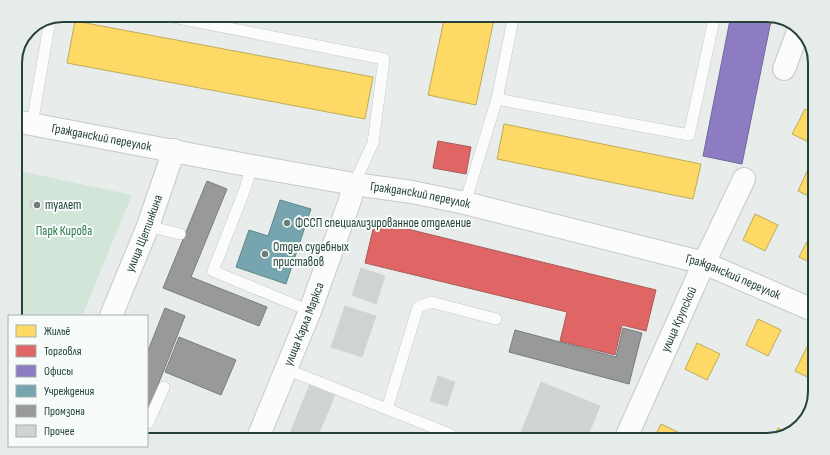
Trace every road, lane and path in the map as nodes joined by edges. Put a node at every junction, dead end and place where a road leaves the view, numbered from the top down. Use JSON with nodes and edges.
{"nodes":[{"id":1,"x":198,"y":22,"type":"edge"},
{"id":2,"x":513,"y":22,"type":"edge"},
{"id":3,"x":713,"y":22,"type":"edge"},
{"id":4,"x":49,"y":25,"type":"edge"},
{"id":5,"x":797,"y":35,"type":"edge"},
{"id":6,"x":784,"y":69,"type":"dead end"},
{"id":7,"x":497,"y":99,"type":"junction"},
{"id":8,"x":24,"y":122,"type":"edge"},
{"id":9,"x":174,"y":150,"type":"junction"},
{"id":10,"x":252,"y":166,"type":"junction"},
{"id":11,"x":744,"y":179,"type":"dead end"},
{"id":12,"x":354,"y":184,"type":"junction"},
{"id":13,"x":465,"y":203,"type":"junction"},
{"id":14,"x":148,"y":226,"type":"junction"},
{"id":15,"x":180,"y":234,"type":"dead end"},
{"id":16,"x":704,"y":263,"type":"junction"},
{"id":17,"x":808,"y":308,"type":"edge"},
{"id":18,"x":310,"y":311,"type":"junction"},
{"id":19,"x":111,"y":315,"type":"edge"},
{"id":20,"x":496,"y":318,"type":"dead end"},
{"id":21,"x":286,"y":369,"type":"junction"},
{"id":22,"x":164,"y":387,"type":"dead end"},
{"id":23,"x":387,"y":409,"type":"junction"},
{"id":24,"x":148,"y":422,"type":"edge"},
{"id":25,"x":260,"y":433,"type":"edge"},
{"id":26,"x":447,"y":433,"type":"edge"},
{"id":27,"x":628,"y":433,"type":"edge"}],
"edges":[{"from":1,"to":12,"type":"lane"},
{"from":2,"to":7,"type":"lane"},
{"from":3,"to":7,"type":"lane"},
{"from":4,"to":8,"type":"lane"},
{"from":5,"to":6,"type":"street"},
{"from":7,"to":13,"type":"lane"},
{"from":8,"to":9,"type":"street","name":"Гражданский переулок"},
{"from":9,"to":10,"type":"street","name":"Гражданский переулок"},
{"from":9,"to":14,"type":"street","name":"улица Щетинкина"},
{"from":10,"to":12,"type":"street","name":"Гражданский переулок"},
{"from":10,"to":18,"type":"lane"},
{"from":11,"to":16,"type":"street","name":"улица Крупской"},
{"from":12,"to":13,"type":"street","name":"Гражданский переулок"},
{"from":12,"to":18,"type":"street","name":"улица Карла Маркса"},
{"from":13,"to":16,"type":"street","name":"Гражданский переулок"},
{"from":14,"to":15,"type":"lane"},
{"from":14,"to":19,"type":"street","name":"улица Щетинкина"},
{"from":16,"to":17,"type":"street","name":"Гражданский переулок"},
{"from":16,"to":27,"type":"street","name":"улица Крупской"},
{"from":18,"to":21,"type":"street","name":"улица Карла Маркса"},
{"from":20,"to":23,"type":"lane"},
{"from":21,"to":23,"type":"lane"},
{"from":21,"to":25,"type":"street","name":"улица Карла Маркса"},
{"from":22,"to":24,"type":"lane"},
{"from":23,"to":26,"type":"lane"}]}
